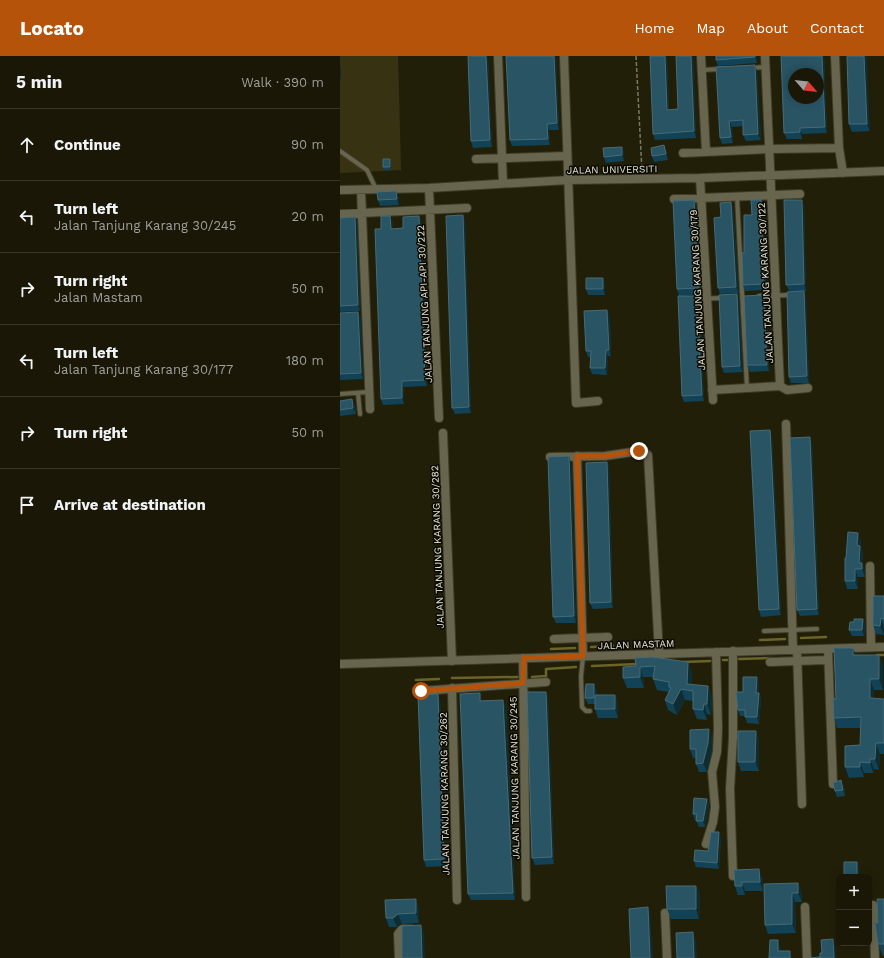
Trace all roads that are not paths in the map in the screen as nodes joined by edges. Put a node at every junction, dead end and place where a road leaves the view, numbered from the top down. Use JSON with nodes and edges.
{"nodes":[{"id":1,"x":498,"y":56,"type":"edge"},
{"id":2,"x":564,"y":56,"type":"edge"},
{"id":3,"x":701,"y":56,"type":"edge"},
{"id":4,"x":765,"y":56,"type":"edge"},
{"id":5,"x":835,"y":56,"type":"edge"},
{"id":6,"x":765,"y":67,"type":"junction"},
{"id":7,"x":746,"y":68,"type":"edge"},
{"id":8,"x":725,"y":69,"type":"edge"},
{"id":9,"x":702,"y":70,"type":"junction"},
{"id":10,"x":839,"y":148,"type":"junction"},
{"id":11,"x":770,"y":149,"type":"junction"},
{"id":12,"x":340,"y":151,"type":"edge"},
{"id":13,"x":706,"y":152,"type":"junction"},
{"id":14,"x":683,"y":153,"type":"dead end"},
{"id":15,"x":568,"y":156,"type":"junction"},
{"id":16,"x":502,"y":158,"type":"junction"},
{"id":17,"x":476,"y":159,"type":"dead end"},
{"id":18,"x":884,"y":171,"type":"edge"},
{"id":19,"x":843,"y":172,"type":"junction"},
{"id":20,"x":770,"y":175,"type":"junction"},
{"id":21,"x":700,"y":178,"type":"junction"},
{"id":22,"x":568,"y":180,"type":"junction"},
{"id":23,"x":503,"y":183,"type":"junction"},
{"id":24,"x":429,"y":188,"type":"junction"},
{"id":25,"x":376,"y":189,"type":"junction"},
{"id":26,"x":340,"y":190,"type":"edge"},
{"id":27,"x":361,"y":190,"type":"junction"},
{"id":28,"x":800,"y":194,"type":"dead end"},
{"id":29,"x":771,"y":195,"type":"junction"},
{"id":30,"x":737,"y":197,"type":"junction"},
{"id":31,"x":702,"y":198,"type":"junction"},
{"id":32,"x":674,"y":199,"type":"edge"},
{"id":33,"x":467,"y":208,"type":"dead end"},
{"id":34,"x":430,"y":210,"type":"junction"},
{"id":35,"x":362,"y":213,"type":"junction"},
{"id":36,"x":340,"y":214,"type":"edge"},
{"id":37,"x":796,"y":294,"type":"edge"},
{"id":38,"x":776,"y":295,"type":"junction"},
{"id":39,"x":756,"y":296,"type":"edge"},
{"id":40,"x":736,"y":297,"type":"edge"},
{"id":41,"x":743,"y":297,"type":"junction"},
{"id":42,"x":749,"y":297,"type":"edge"},
{"id":43,"x":729,"y":298,"type":"edge"},
{"id":44,"x":687,"y":299,"type":"edge"},
{"id":45,"x":708,"y":299,"type":"junction"},
{"id":46,"x":781,"y":387,"type":"junction"},
{"id":47,"x":747,"y":388,"type":"junction"},
{"id":48,"x":808,"y":388,"type":"dead end"},
{"id":49,"x":712,"y":390,"type":"junction"},
{"id":50,"x":368,"y":392,"type":"junction"},
{"id":51,"x":358,"y":393,"type":"junction"},
{"id":52,"x":340,"y":394,"type":"edge"},
{"id":53,"x":713,"y":400,"type":"dead end"},
{"id":54,"x":598,"y":401,"type":"dead end"},
{"id":55,"x":370,"y":409,"type":"dead end"},
{"id":56,"x":360,"y":414,"type":"dead end"},
{"id":57,"x":439,"y":418,"type":"dead end"},
{"id":58,"x":786,"y":424,"type":"dead end"},
{"id":59,"x":443,"y":434,"type":"dead end"},
{"id":60,"x":577,"y":456,"type":"junction"},
{"id":61,"x":550,"y":457,"type":"edge"},
{"id":62,"x":870,"y":566,"type":"dead end"},
{"id":63,"x":817,"y":629,"type":"dead end"},
{"id":64,"x":793,"y":630,"type":"junction"},
{"id":65,"x":764,"y":631,"type":"dead end"},
{"id":66,"x":608,"y":637,"type":"dead end"},
{"id":67,"x":582,"y":638,"type":"junction"},
{"id":68,"x":554,"y":640,"type":"dead end"},
{"id":69,"x":871,"y":647,"type":"junction"},
{"id":70,"x":884,"y":647,"type":"edge"},
{"id":71,"x":795,"y":650,"type":"junction"},
{"id":72,"x":828,"y":650,"type":"junction"},
{"id":73,"x":716,"y":652,"type":"junction"},
{"id":74,"x":733,"y":652,"type":"junction"},
{"id":75,"x":659,"y":653,"type":"junction"},
{"id":76,"x":583,"y":656,"type":"junction"},
{"id":77,"x":524,"y":658,"type":"junction"},
{"id":78,"x":452,"y":660,"type":"junction"},
{"id":79,"x":798,"y":661,"type":"junction"},
{"id":80,"x":827,"y":661,"type":"junction"},
{"id":81,"x":770,"y":662,"type":"dead end"},
{"id":82,"x":340,"y":664,"type":"edge"},
{"id":83,"x":546,"y":682,"type":"dead end"},
{"id":84,"x":523,"y":683,"type":"junction"},
{"id":85,"x":452,"y":688,"type":"junction"},
{"id":86,"x":421,"y":691,"type":"dead end"},
{"id":87,"x":590,"y":711,"type":"dead end"},
{"id":88,"x":833,"y":784,"type":"edge"},
{"id":89,"x":802,"y":804,"type":"dead end"},
{"id":90,"x":706,"y":844,"type":"dead end"},
{"id":91,"x":733,"y":876,"type":"edge"},
{"id":92,"x":526,"y":897,"type":"dead end"},
{"id":93,"x":457,"y":900,"type":"dead end"},
{"id":94,"x":873,"y":905,"type":"dead end"},
{"id":95,"x":805,"y":907,"type":"dead end"},
{"id":96,"x":665,"y":913,"type":"edge"},
{"id":97,"x":420,"y":928,"type":"edge"},
{"id":98,"x":399,"y":958,"type":"edge"},
{"id":99,"x":667,"y":958,"type":"edge"},
{"id":100,"x":807,"y":958,"type":"edge"},
{"id":101,"x":875,"y":958,"type":"edge"}],
"edges":[{"from":1,"to":16,"type":"street"},
{"from":2,"to":15,"type":"street"},
{"from":3,"to":9,"type":"street"},
{"from":4,"to":6,"type":"street","name":"JALAN TANJUNG KARANG 30/122"},
{"from":5,"to":10,"type":"street"},
{"from":6,"to":7,"type":"lane"},
{"from":6,"to":11,"type":"street","name":"JALAN TANJUNG KARANG 30/122"},
{"from":8,"to":9,"type":"lane"},
{"from":9,"to":13,"type":"street"},
{"from":10,"to":11,"type":"street"},
{"from":10,"to":19,"type":"street"},
{"from":11,"to":13,"type":"street"},
{"from":11,"to":20,"type":"street","name":"JALAN TANJUNG KARANG 30/122"},
{"from":12,"to":25,"type":"lane"},
{"from":13,"to":14,"type":"street"},
{"from":15,"to":16,"type":"street"},
{"from":15,"to":22,"type":"street"},
{"from":16,"to":17,"type":"street"},
{"from":16,"to":23,"type":"street"},
{"from":18,"to":19,"type":"street","name":"JALAN UNIVERSITI"},
{"from":19,"to":20,"type":"street","name":"JALAN UNIVERSITI"},
{"from":20,"to":21,"type":"street","name":"JALAN UNIVERSITI"},
{"from":20,"to":29,"type":"street","name":"JALAN TANJUNG KARANG 30/122"},
{"from":21,"to":22,"type":"street","name":"JALAN UNIVERSITI"},
{"from":21,"to":31,"type":"street","name":"JALAN TANJUNG KARANG 30/179"},
{"from":22,"to":23,"type":"street","name":"JALAN UNIVERSITI"},
{"from":22,"to":54,"type":"street"},
{"from":23,"to":24,"type":"street","name":"JALAN UNIVERSITI"},
{"from":24,"to":25,"type":"street","name":"JALAN UNIVERSITI"},
{"from":24,"to":34,"type":"street","name":"JALAN TANJUNG API-API 30/222"},
{"from":25,"to":27,"type":"street","name":"JALAN UNIVERSITI"},
{"from":26,"to":27,"type":"street","name":"JALAN UNIVERSITI"},
{"from":27,"to":35,"type":"street"},
{"from":28,"to":29,"type":"street"},
{"from":29,"to":30,"type":"street"},
{"from":29,"to":38,"type":"street","name":"JALAN TANJUNG KARANG 30/122"},
{"from":30,"to":31,"type":"street"},
{"from":30,"to":41,"type":"lane"},
{"from":31,"to":32,"type":"street"},
{"from":31,"to":45,"type":"street","name":"JALAN TANJUNG KARANG 30/179"},
{"from":33,"to":34,"type":"street"},
{"from":34,"to":35,"type":"street"},
{"from":34,"to":57,"type":"street","name":"JALAN TANJUNG API-API 30/222"},
{"from":35,"to":36,"type":"street"},
{"from":35,"to":50,"type":"street"},
{"from":37,"to":38,"type":"lane"},
{"from":38,"to":39,"type":"lane"},
{"from":38,"to":46,"type":"street","name":"JALAN TANJUNG KARANG 30/122"},
{"from":40,"to":41,"type":"lane"},
{"from":41,"to":42,"type":"lane"},
{"from":41,"to":47,"type":"lane"},
{"from":43,"to":45,"type":"lane"},
{"from":44,"to":45,"type":"lane"},
{"from":45,"to":49,"type":"street","name":"JALAN TANJUNG KARANG 30/179"},
{"from":46,"to":47,"type":"street"},
{"from":46,"to":48,"type":"street"},
{"from":47,"to":49,"type":"street"},
{"from":49,"to":53,"type":"street","name":"JALAN TANJUNG KARANG 30/179"},
{"from":50,"to":51,"type":"lane"},
{"from":50,"to":55,"type":"street"},
{"from":51,"to":52,"type":"lane"},
{"from":51,"to":56,"type":"lane"},
{"from":58,"to":64,"type":"street"},
{"from":59,"to":78,"type":"street","name":"JALAN TANJUNG KARANG 30/282"},
{"from":60,"to":61,"type":"street"},
{"from":60,"to":67,"type":"street"},
{"from":60,"to":75,"type":"street"},
{"from":62,"to":69,"type":"street"},
{"from":63,"to":64,"type":"lane"},
{"from":64,"to":65,"type":"lane"},
{"from":64,"to":71,"type":"street"},
{"from":66,"to":67,"type":"street"},
{"from":67,"to":68,"type":"street"},
{"from":67,"to":76,"type":"street"},
{"from":69,"to":70,"type":"street","name":"JALAN MASTAM"},
{"from":69,"to":72,"type":"street","name":"JALAN MASTAM"},
{"from":71,"to":72,"type":"street","name":"JALAN MASTAM"},
{"from":71,"to":74,"type":"street","name":"JALAN MASTAM"},
{"from":71,"to":79,"type":"street"},
{"from":72,"to":80,"type":"street"},
{"from":73,"to":74,"type":"street","name":"JALAN MASTAM"},
{"from":73,"to":75,"type":"street","name":"JALAN MASTAM"},
{"from":73,"to":90,"type":"street"},
{"from":74,"to":91,"type":"street"},
{"from":75,"to":76,"type":"street","name":"JALAN MASTAM"},
{"from":76,"to":77,"type":"street","name":"JALAN MASTAM"},
{"from":76,"to":87,"type":"lane"},
{"from":77,"to":78,"type":"street","name":"JALAN MASTAM"},
{"from":77,"to":84,"type":"street","name":"JALAN TANJUNG KARANG 30/245"},
{"from":78,"to":82,"type":"street","name":"JALAN MASTAM"},
{"from":79,"to":80,"type":"street"},
{"from":79,"to":81,"type":"street"},
{"from":79,"to":89,"type":"street"},
{"from":80,"to":88,"type":"street"},
{"from":83,"to":84,"type":"street"},
{"from":84,"to":85,"type":"street"},
{"from":84,"to":92,"type":"street","name":"JALAN TANJUNG KARANG 30/245"},
{"from":85,"to":86,"type":"street"},
{"from":85,"to":93,"type":"street","name":"JALAN TANJUNG KARANG 30/262"},
{"from":94,"to":101,"type":"street"},
{"from":95,"to":100,"type":"street"},
{"from":96,"to":99,"type":"street"},
{"from":97,"to":98,"type":"street"}]}
